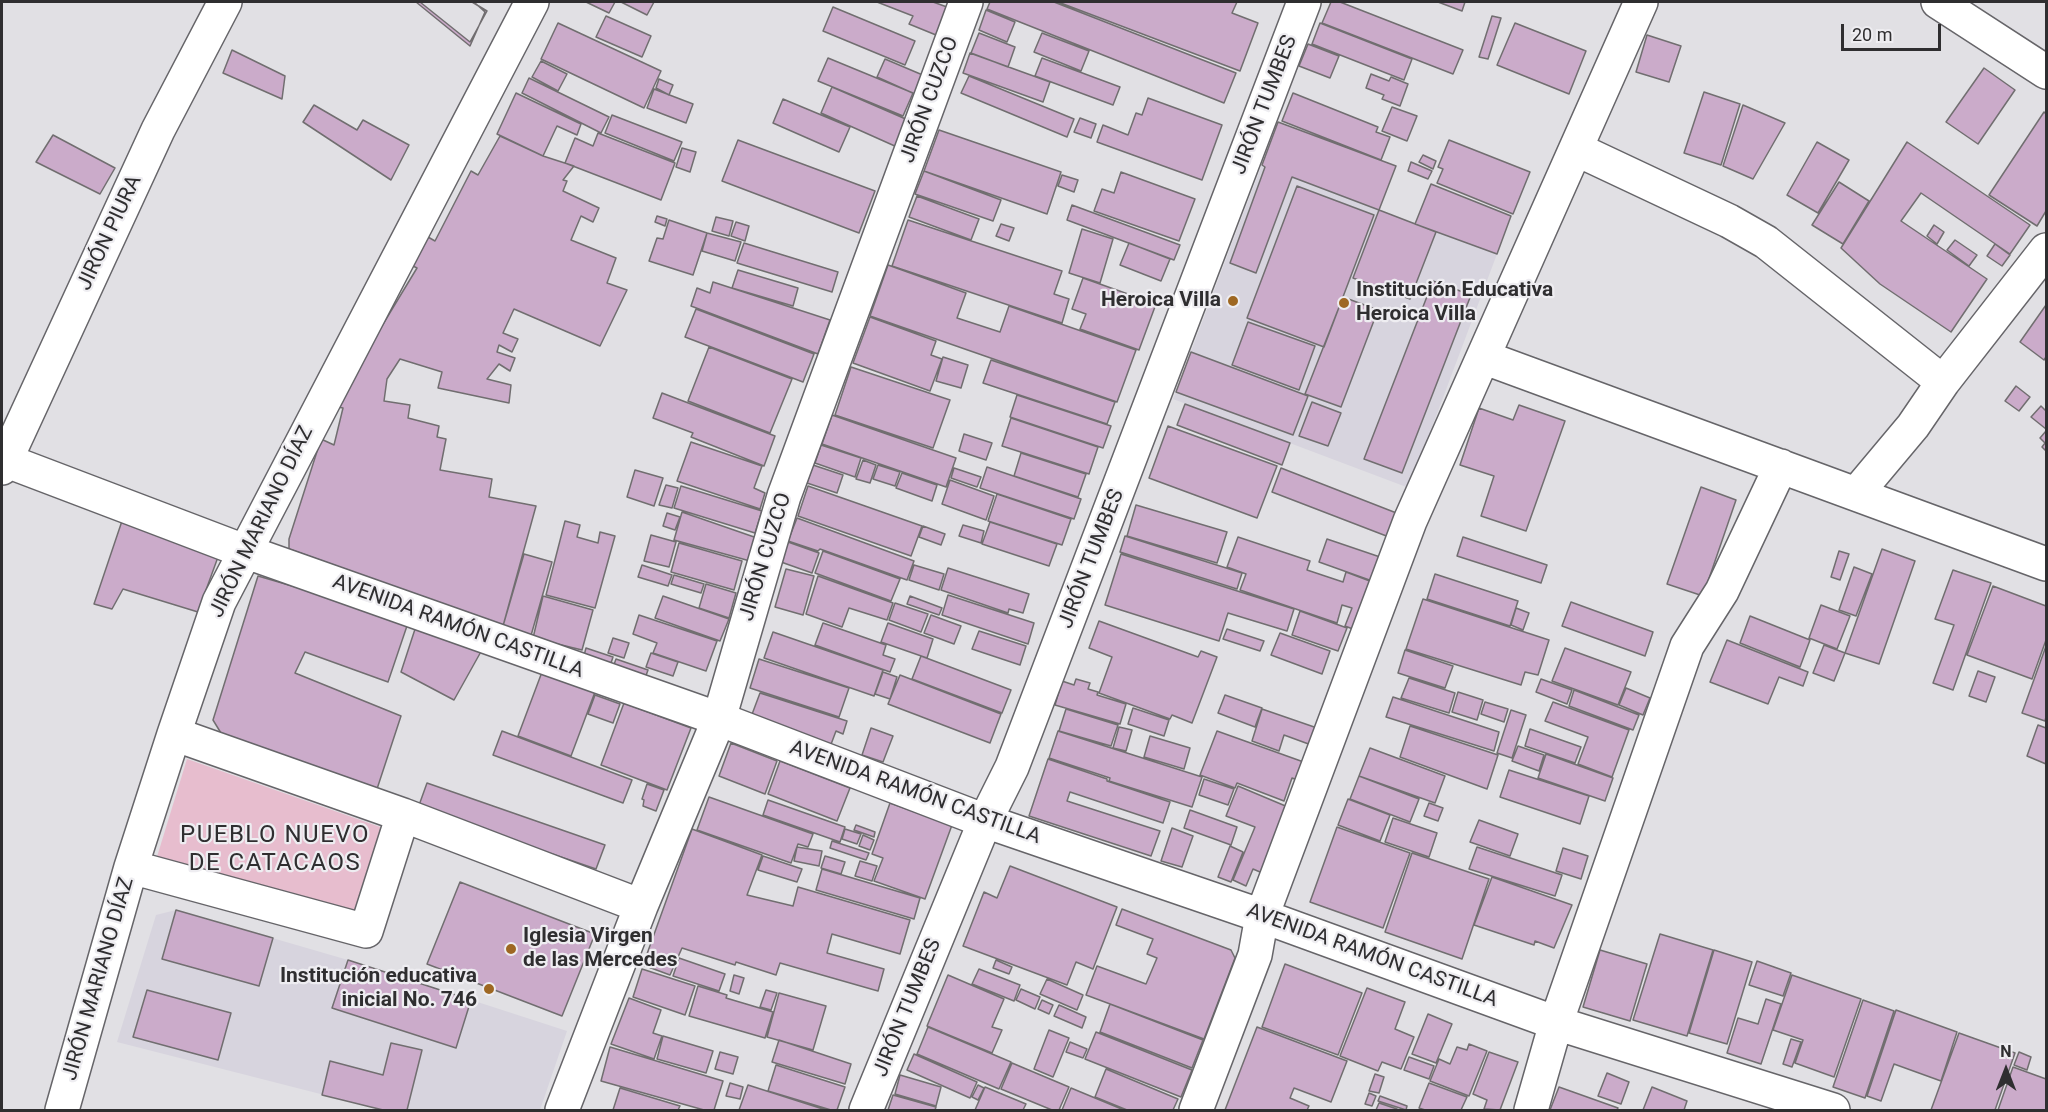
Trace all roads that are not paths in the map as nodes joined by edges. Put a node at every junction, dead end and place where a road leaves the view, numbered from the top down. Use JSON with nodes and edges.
{"nodes":[{"id":1,"x":225,"y":2,"type":"edge"},
{"id":2,"x":532,"y":2,"type":"edge"},
{"id":3,"x":966,"y":2,"type":"edge"},
{"id":4,"x":1304,"y":2,"type":"edge"},
{"id":5,"x":1641,"y":2,"type":"edge"},
{"id":6,"x":1938,"y":2,"type":"edge"},
{"id":7,"x":2046,"y":72,"type":"edge"},
{"id":8,"x":1576,"y":149,"type":"junction"},
{"id":9,"x":2046,"y":250,"type":"edge"},
{"id":10,"x":1483,"y":357,"type":"junction"},
{"id":11,"x":1944,"y":382,"type":"junction"},
{"id":12,"x":3,"y":462,"type":"edge"},
{"id":13,"x":1781,"y":466,"type":"junction"},
{"id":14,"x":1856,"y":494,"type":"junction"},
{"id":15,"x":244,"y":551,"type":"junction"},
{"id":16,"x":2046,"y":564,"type":"edge"},
{"id":17,"x":719,"y":719,"type":"junction"},
{"id":18,"x":174,"y":734,"type":"junction"},
{"id":19,"x":403,"y":815,"type":"junction"},
{"id":20,"x":985,"y":821,"type":"junction"},
{"id":21,"x":131,"y":867,"type":"junction"},
{"id":22,"x":641,"y":906,"type":"junction"},
{"id":23,"x":1262,"y":916,"type":"junction"},
{"id":24,"x":1556,"y":1023,"type":"junction"},
{"id":25,"x":62,"y":1110,"type":"edge"},
{"id":26,"x":562,"y":1110,"type":"edge"},
{"id":27,"x":866,"y":1110,"type":"edge"},
{"id":28,"x":1196,"y":1110,"type":"edge"},
{"id":29,"x":1531,"y":1110,"type":"edge"},
{"id":30,"x":1833,"y":1110,"type":"edge"}],
"edges":[{"from":1,"to":12,"type":"street","name":"JIRÓN PIURA"},
{"from":2,"to":15,"type":"street","name":"JIRÓN MARIANO DÍAZ"},
{"from":3,"to":17,"type":"street","name":"JIRÓN CUZCO"},
{"from":4,"to":20,"type":"street","name":"JIRÓN TUMBES"},
{"from":5,"to":8,"type":"street"},
{"from":6,"to":7,"type":"street"},
{"from":8,"to":10,"type":"street"},
{"from":8,"to":11,"type":"street"},
{"from":9,"to":11,"type":"street"},
{"from":10,"to":13,"type":"street"},
{"from":10,"to":23,"type":"street"},
{"from":11,"to":14,"type":"street"},
{"from":12,"to":15,"type":"street","name":"AVENIDA RAMÓN CASTILLA"},
{"from":13,"to":14,"type":"street"},
{"from":13,"to":24,"type":"street"},
{"from":14,"to":16,"type":"street"},
{"from":15,"to":17,"type":"street","name":"AVENIDA RAMÓN CASTILLA"},
{"from":15,"to":18,"type":"street","name":"JIRÓN MARIANO DÍAZ"},
{"from":17,"to":20,"type":"street","name":"AVENIDA RAMÓN CASTILLA"},
{"from":17,"to":22,"type":"street","name":"JIRÓN CUZCO"},
{"from":18,"to":19,"type":"street"},
{"from":18,"to":21,"type":"street","name":"JIRÓN MARIANO DÍAZ"},
{"from":19,"to":21,"type":"street"},
{"from":19,"to":22,"type":"street"},
{"from":20,"to":23,"type":"street","name":"AVENIDA RAMÓN CASTILLA"},
{"from":20,"to":27,"type":"street","name":"JIRÓN TUMBES"},
{"from":21,"to":25,"type":"street","name":"JIRÓN MARIANO DÍAZ"},
{"from":22,"to":26,"type":"street","name":"JIRÓN CUZCO"},
{"from":23,"to":24,"type":"street","name":"AVENIDA RAMÓN CASTILLA"},
{"from":23,"to":28,"type":"street"},
{"from":24,"to":29,"type":"street"},
{"from":24,"to":30,"type":"street","name":"AVENIDA RAMÓN CASTILLA"}]}
